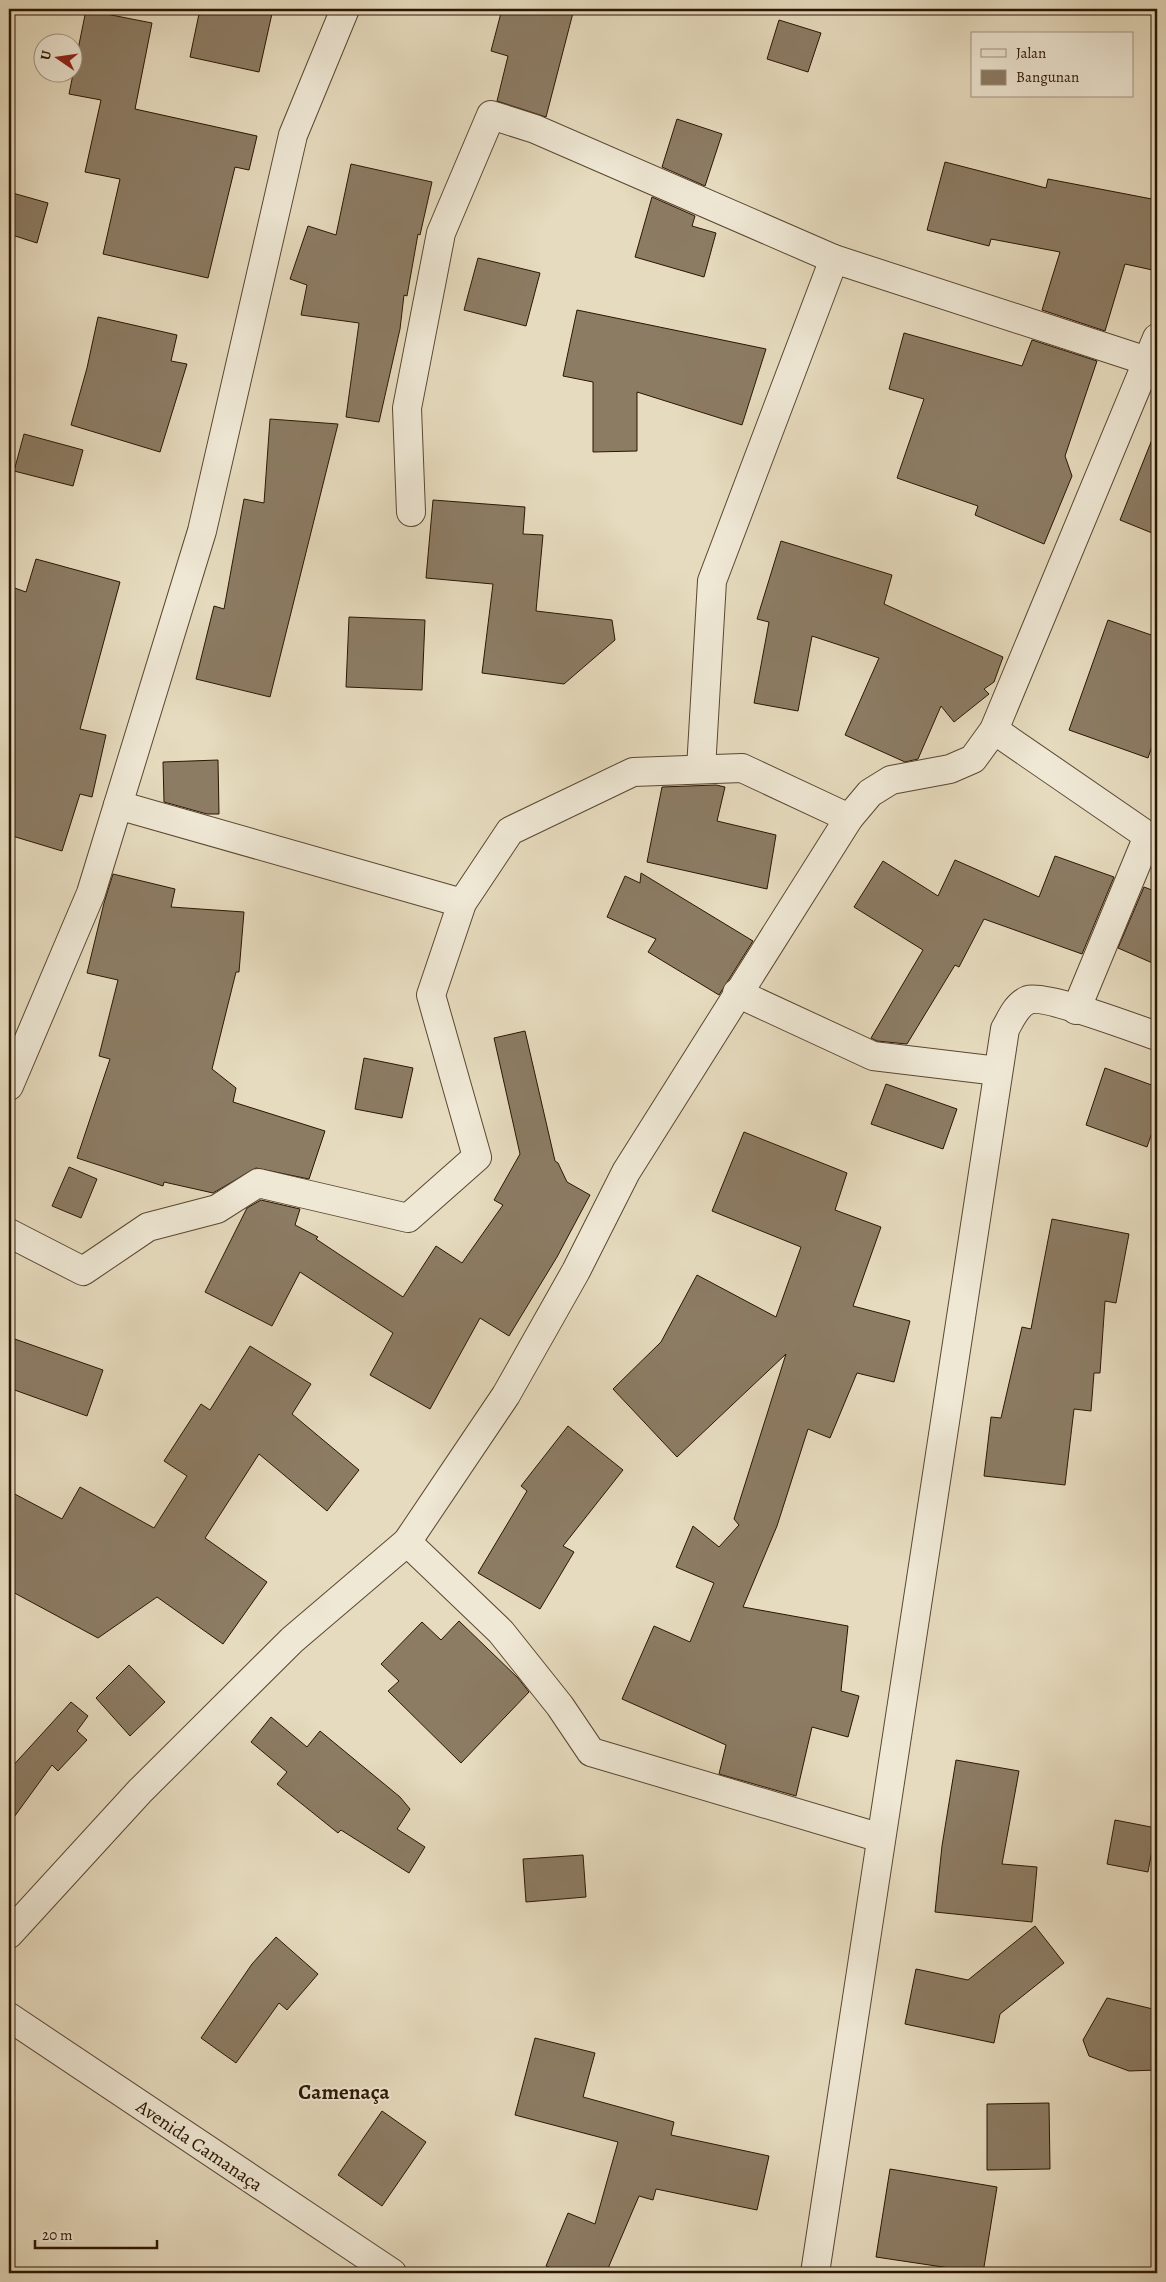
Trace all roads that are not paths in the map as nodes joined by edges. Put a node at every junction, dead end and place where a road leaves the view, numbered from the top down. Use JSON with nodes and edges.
{"nodes":[{"id":1,"x":345,"y":9,"type":"edge"},
{"id":2,"x":834,"y":259,"type":"junction"},
{"id":3,"x":1152,"y":349,"type":"edge"},
{"id":4,"x":412,"y":512,"type":"dead end"},
{"id":5,"x":994,"y":730,"type":"junction"},
{"id":6,"x":701,"y":770,"type":"junction"},
{"id":7,"x":118,"y":805,"type":"junction"},
{"id":8,"x":849,"y":818,"type":"junction"},
{"id":9,"x":462,"y":903,"type":"junction"},
{"id":10,"x":738,"y":993,"type":"junction"},
{"id":11,"x":1076,"y":1010,"type":"junction"},
{"id":12,"x":1157,"y":1036,"type":"edge"},
{"id":13,"x":998,"y":1071,"type":"junction"},
{"id":14,"x":9,"y":1086,"type":"edge"},
{"id":15,"x":9,"y":1232,"type":"edge"},
{"id":16,"x":407,"y":1542,"type":"junction"},
{"id":17,"x":881,"y":1838,"type":"junction"},
{"id":18,"x":9,"y":1934,"type":"edge"},
{"id":19,"x":9,"y":2017,"type":"edge"},
{"id":20,"x":392,"y":2273,"type":"edge"},
{"id":21,"x":815,"y":2273,"type":"edge"}],
"edges":[{"from":1,"to":7,"type":"street"},
{"from":2,"to":3,"type":"street"},
{"from":2,"to":4,"type":"street"},
{"from":2,"to":6,"type":"street"},
{"from":3,"to":5,"type":"street"},
{"from":5,"to":8,"type":"street"},
{"from":5,"to":11,"type":"street"},
{"from":6,"to":8,"type":"street"},
{"from":6,"to":9,"type":"street"},
{"from":7,"to":9,"type":"street"},
{"from":7,"to":14,"type":"street"},
{"from":8,"to":10,"type":"street"},
{"from":9,"to":15,"type":"street"},
{"from":10,"to":13,"type":"street"},
{"from":10,"to":16,"type":"street"},
{"from":11,"to":12,"type":"street"},
{"from":11,"to":13,"type":"street"},
{"from":13,"to":17,"type":"street"},
{"from":16,"to":17,"type":"street"},
{"from":16,"to":18,"type":"street"},
{"from":17,"to":21,"type":"street"},
{"from":19,"to":20,"type":"street","name":"Avenida Camanaça"}]}
